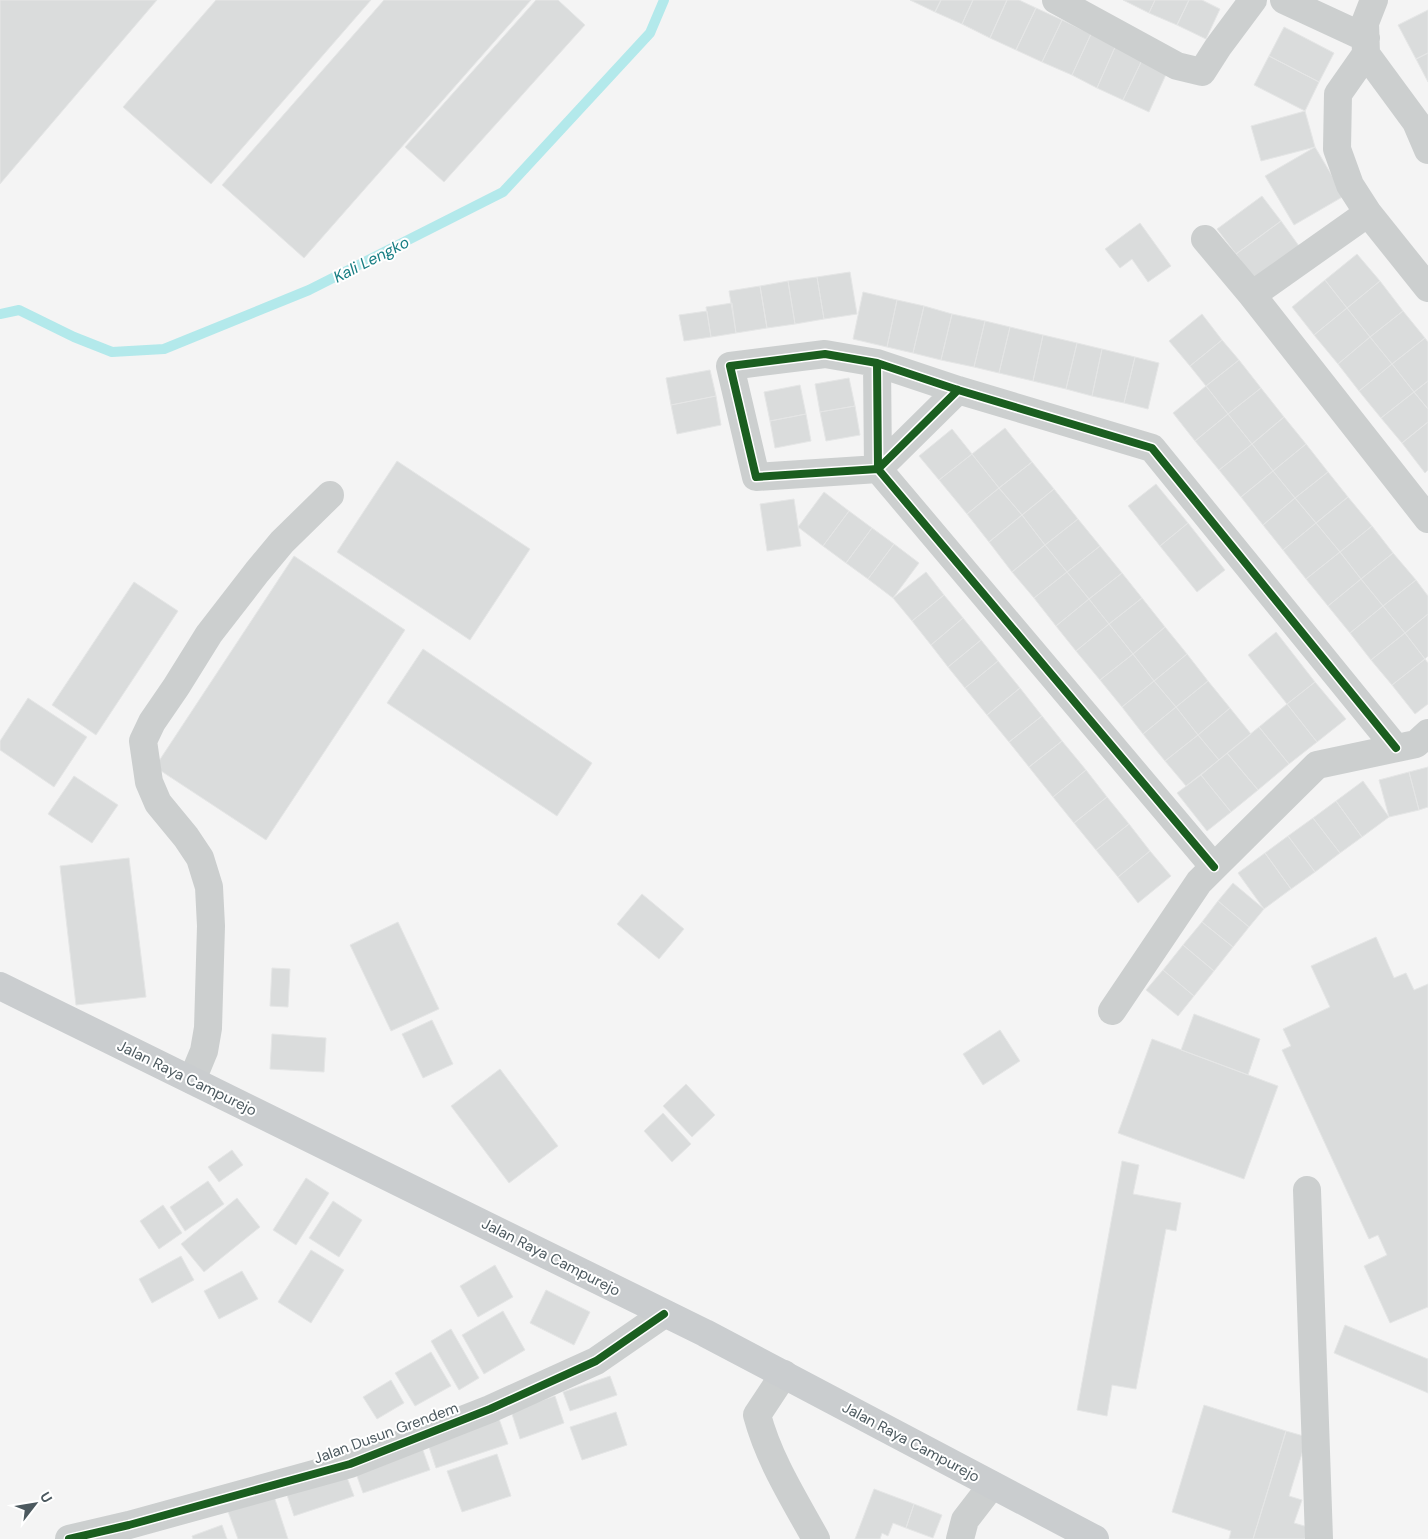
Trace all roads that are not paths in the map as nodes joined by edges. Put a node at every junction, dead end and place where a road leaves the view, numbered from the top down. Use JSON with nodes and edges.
{"nodes":[{"id":1,"x":1056,"y":0,"type":"edge"},
{"id":2,"x":1253,"y":0,"type":"edge"},
{"id":3,"x":1284,"y":0,"type":"edge"},
{"id":4,"x":1374,"y":0,"type":"edge"},
{"id":5,"x":1366,"y":46,"type":"junction"},
{"id":6,"x":1428,"y":150,"type":"edge"},
{"id":7,"x":1368,"y":213,"type":"junction"},
{"id":8,"x":1205,"y":239,"type":"dead end"},
{"id":9,"x":1428,"y":288,"type":"edge"},
{"id":10,"x":1252,"y":295,"type":"junction"},
{"id":11,"x":877,"y":363,"type":"junction"},
{"id":12,"x":958,"y":390,"type":"junction"},
{"id":13,"x":878,"y":469,"type":"junction"},
{"id":14,"x":330,"y":495,"type":"dead end"},
{"id":15,"x":1428,"y":519,"type":"edge"},
{"id":16,"x":1428,"y":733,"type":"edge"},
{"id":17,"x":1396,"y":748,"type":"junction"},
{"id":18,"x":1214,"y":867,"type":"junction"},
{"id":19,"x":0,"y":986,"type":"edge"},
{"id":20,"x":1112,"y":1011,"type":"dead end"},
{"id":21,"x":192,"y":1080,"type":"junction"},
{"id":22,"x":1307,"y":1190,"type":"dead end"},
{"id":23,"x":664,"y":1314,"type":"junction"},
{"id":24,"x":784,"y":1374,"type":"junction"},
{"id":25,"x":992,"y":1485,"type":"junction"},
{"id":26,"x":69,"y":1539,"type":"edge"},
{"id":27,"x":816,"y":1539,"type":"edge"},
{"id":28,"x":960,"y":1539,"type":"edge"},
{"id":29,"x":1095,"y":1539,"type":"edge"},
{"id":30,"x":1319,"y":1539,"type":"edge"}],
"edges":[{"from":1,"to":2,"type":"street"},
{"from":3,"to":5,"type":"street"},
{"from":4,"to":5,"type":"street"},
{"from":5,"to":6,"type":"street"},
{"from":5,"to":7,"type":"street"},
{"from":7,"to":9,"type":"street"},
{"from":7,"to":10,"type":"street"},
{"from":8,"to":10,"type":"street"},
{"from":10,"to":15,"type":"street"},
{"from":11,"to":12,"type":"street"},
{"from":11,"to":13,"type":"street"},
{"from":11,"to":13,"type":"street"},
{"from":12,"to":13,"type":"street"},
{"from":12,"to":17,"type":"street"},
{"from":13,"to":18,"type":"street"},
{"from":14,"to":21,"type":"street"},
{"from":16,"to":17,"type":"street"},
{"from":17,"to":18,"type":"street"},
{"from":18,"to":20,"type":"street"},
{"from":19,"to":21,"type":"main road","name":"Jalan Raya Campurejo"},
{"from":21,"to":23,"type":"main road","name":"Jalan Raya Campurejo"},
{"from":22,"to":30,"type":"street"},
{"from":23,"to":24,"type":"main road","name":"Jalan Raya Campurejo"},
{"from":23,"to":26,"type":"street","name":"Jalan Dusun Grendem"},
{"from":24,"to":25,"type":"main road","name":"Jalan Raya Campurejo"},
{"from":24,"to":27,"type":"street"},
{"from":25,"to":28,"type":"street"},
{"from":25,"to":29,"type":"main road","name":"Jalan Raya Campurejo"}]}
